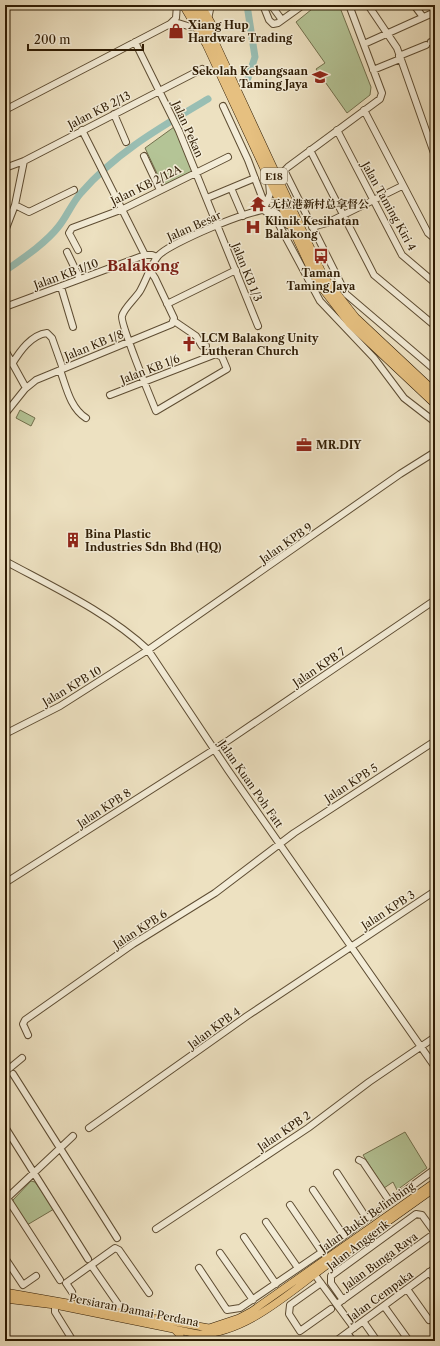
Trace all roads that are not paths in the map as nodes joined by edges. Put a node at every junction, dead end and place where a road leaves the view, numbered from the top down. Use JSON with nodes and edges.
{"nodes":[{"id":1,"x":177,"y":5,"type":"edge"},
{"id":2,"x":184,"y":5,"type":"edge"},
{"id":3,"x":192,"y":5,"type":"edge"},
{"id":4,"x":200,"y":5,"type":"edge"},
{"id":5,"x":211,"y":5,"type":"edge"},
{"id":6,"x":263,"y":5,"type":"edge"},
{"id":7,"x":271,"y":5,"type":"edge"},
{"id":8,"x":303,"y":5,"type":"edge"},
{"id":9,"x":349,"y":5,"type":"edge"},
{"id":10,"x":368,"y":5,"type":"edge"},
{"id":11,"x":414,"y":5,"type":"edge"},
{"id":12,"x":435,"y":12,"type":"edge"},
{"id":13,"x":423,"y":17,"type":"junction"},
{"id":14,"x":208,"y":20,"type":"junction"},
{"id":15,"x":282,"y":20,"type":"junction"},
{"id":16,"x":170,"y":24,"type":"junction"},
{"id":17,"x":191,"y":27,"type":"junction"},
{"id":18,"x":388,"y":33,"type":"junction"},
{"id":19,"x":135,"y":42,"type":"junction"},
{"id":20,"x":431,"y":43,"type":"edge"},
{"id":21,"x":364,"y":44,"type":"junction"},
{"id":22,"x":400,"y":57,"type":"junction"},
{"id":23,"x":222,"y":59,"type":"junction"},
{"id":24,"x":202,"y":69,"type":"dead end"},
{"id":25,"x":374,"y":70,"type":"junction"},
{"id":26,"x":159,"y":90,"type":"junction"},
{"id":27,"x":223,"y":106,"type":"dead end"},
{"id":28,"x":5,"y":110,"type":"edge"},
{"id":29,"x":364,"y":110,"type":"junction"},
{"id":30,"x":238,"y":112,"type":"junction"},
{"id":31,"x":114,"y":114,"type":"junction"},
{"id":32,"x":82,"y":130,"type":"junction"},
{"id":33,"x":337,"y":130,"type":"junction"},
{"id":34,"x":126,"y":142,"type":"dead end"},
{"id":35,"x":310,"y":150,"type":"junction"},
{"id":36,"x":144,"y":156,"type":"dead end"},
{"id":37,"x":435,"y":156,"type":"edge"},
{"id":38,"x":228,"y":157,"type":"dead end"},
{"id":39,"x":24,"y":161,"type":"junction"},
{"id":40,"x":5,"y":168,"type":"edge"},
{"id":41,"x":196,"y":172,"type":"junction"},
{"id":42,"x":268,"y":177,"type":"junction"},
{"id":43,"x":255,"y":178,"type":"junction"},
{"id":44,"x":402,"y":186,"type":"junction"},
{"id":45,"x":231,"y":188,"type":"junction"},
{"id":46,"x":74,"y":190,"type":"dead end"},
{"id":47,"x":160,"y":190,"type":"junction"},
{"id":48,"x":206,"y":198,"type":"junction"},
{"id":49,"x":372,"y":201,"type":"junction"},
{"id":50,"x":15,"y":205,"type":"junction"},
{"id":51,"x":263,"y":208,"type":"junction"},
{"id":52,"x":123,"y":209,"type":"junction"},
{"id":53,"x":242,"y":216,"type":"junction"},
{"id":54,"x":342,"y":216,"type":"junction"},
{"id":55,"x":218,"y":225,"type":"junction"},
{"id":56,"x":312,"y":227,"type":"junction"},
{"id":57,"x":5,"y":230,"type":"edge"},
{"id":58,"x":296,"y":236,"type":"junction"},
{"id":59,"x":435,"y":239,"type":"edge"},
{"id":60,"x":78,"y":250,"type":"dead end"},
{"id":61,"x":67,"y":252,"type":"dead end"},
{"id":62,"x":145,"y":255,"type":"junction"},
{"id":63,"x":157,"y":257,"type":"junction"},
{"id":64,"x":236,"y":270,"type":"junction"},
{"id":65,"x":151,"y":272,"type":"junction"},
{"id":66,"x":80,"y":279,"type":"junction"},
{"id":67,"x":435,"y":283,"type":"edge"},
{"id":68,"x":61,"y":287,"type":"junction"},
{"id":69,"x":167,"y":304,"type":"junction"},
{"id":70,"x":5,"y":307,"type":"edge"},
{"id":71,"x":173,"y":323,"type":"junction"},
{"id":72,"x":434,"y":323,"type":"edge"},
{"id":73,"x":258,"y":326,"type":"dead end"},
{"id":74,"x":73,"y":327,"type":"dead end"},
{"id":75,"x":130,"y":341,"type":"junction"},
{"id":76,"x":206,"y":346,"type":"dead end"},
{"id":77,"x":5,"y":350,"type":"edge"},
{"id":78,"x":12,"y":364,"type":"junction"},
{"id":79,"x":62,"y":369,"type":"junction"},
{"id":80,"x":435,"y":370,"type":"edge"},
{"id":81,"x":144,"y":382,"type":"junction"},
{"id":82,"x":26,"y":388,"type":"junction"},
{"id":83,"x":435,"y":393,"type":"edge"},
{"id":84,"x":110,"y":395,"type":"dead end"},
{"id":85,"x":435,"y":403,"type":"edge"},
{"id":86,"x":5,"y":414,"type":"edge"},
{"id":87,"x":86,"y":418,"type":"dead end"},
{"id":88,"x":435,"y":422,"type":"edge"},
{"id":89,"x":435,"y":452,"type":"edge"},
{"id":90,"x":5,"y":561,"type":"edge"},
{"id":91,"x":435,"y":600,"type":"edge"},
{"id":92,"x":148,"y":650,"type":"junction"},
{"id":93,"x":5,"y":734,"type":"edge"},
{"id":94,"x":435,"y":741,"type":"edge"},
{"id":95,"x":214,"y":749,"type":"junction"},
{"id":96,"x":279,"y":843,"type":"junction"},
{"id":97,"x":5,"y":883,"type":"edge"},
{"id":98,"x":435,"y":891,"type":"edge"},
{"id":99,"x":351,"y":945,"type":"junction"},
{"id":100,"x":28,"y":1036,"type":"dead end"},
{"id":101,"x":435,"y":1037,"type":"edge"},
{"id":102,"x":421,"y":1047,"type":"junction"},
{"id":103,"x":22,"y":1058,"type":"dead end"},
{"id":104,"x":435,"y":1067,"type":"edge"},
{"id":105,"x":5,"y":1070,"type":"edge"},
{"id":106,"x":13,"y":1074,"type":"dead end"},
{"id":107,"x":5,"y":1127,"type":"edge"},
{"id":108,"x":89,"y":1128,"type":"dead end"},
{"id":109,"x":73,"y":1136,"type":"dead end"},
{"id":110,"x":60,"y":1148,"type":"junction"},
{"id":111,"x":359,"y":1160,"type":"dead end"},
{"id":112,"x":435,"y":1169,"type":"edge"},
{"id":113,"x":34,"y":1172,"type":"junction"},
{"id":114,"x":337,"y":1173,"type":"dead end"},
{"id":115,"x":435,"y":1182,"type":"edge"},
{"id":116,"x":435,"y":1188,"type":"edge"},
{"id":117,"x":5,"y":1189,"type":"edge"},
{"id":118,"x":313,"y":1190,"type":"dead end"},
{"id":119,"x":6,"y":1199,"type":"edge"},
{"id":120,"x":390,"y":1202,"type":"junction"},
{"id":121,"x":290,"y":1205,"type":"dead end"},
{"id":122,"x":367,"y":1219,"type":"junction"},
{"id":123,"x":266,"y":1222,"type":"dead end"},
{"id":124,"x":156,"y":1230,"type":"dead end"},
{"id":125,"x":435,"y":1233,"type":"edge"},
{"id":126,"x":344,"y":1236,"type":"junction"},
{"id":127,"x":244,"y":1237,"type":"dead end"},
{"id":128,"x":117,"y":1238,"type":"dead end"},
{"id":129,"x":322,"y":1252,"type":"junction"},
{"id":130,"x":220,"y":1253,"type":"dead end"},
{"id":131,"x":5,"y":1258,"type":"edge"},
{"id":132,"x":88,"y":1259,"type":"dead end"},
{"id":133,"x":91,"y":1265,"type":"junction"},
{"id":134,"x":199,"y":1268,"type":"dead end"},
{"id":135,"x":298,"y":1268,"type":"junction"},
{"id":136,"x":432,"y":1270,"type":"edge"},
{"id":137,"x":313,"y":1272,"type":"junction"},
{"id":138,"x":36,"y":1276,"type":"dead end"},
{"id":139,"x":60,"y":1280,"type":"dead end"},
{"id":140,"x":435,"y":1280,"type":"edge"},
{"id":141,"x":321,"y":1283,"type":"junction"},
{"id":142,"x":276,"y":1284,"type":"junction"},
{"id":143,"x":407,"y":1289,"type":"junction"},
{"id":144,"x":5,"y":1292,"type":"edge"},
{"id":145,"x":72,"y":1292,"type":"dead end"},
{"id":146,"x":149,"y":1293,"type":"dead end"},
{"id":147,"x":5,"y":1299,"type":"edge"},
{"id":148,"x":253,"y":1300,"type":"junction"},
{"id":149,"x":343,"y":1300,"type":"junction"},
{"id":150,"x":55,"y":1303,"type":"junction"},
{"id":151,"x":337,"y":1304,"type":"junction"},
{"id":152,"x":384,"y":1306,"type":"junction"},
{"id":153,"x":331,"y":1309,"type":"dead end"},
{"id":154,"x":117,"y":1315,"type":"junction"},
{"id":155,"x":429,"y":1320,"type":"dead end"},
{"id":156,"x":363,"y":1321,"type":"junction"},
{"id":157,"x":354,"y":1328,"type":"junction"},
{"id":158,"x":174,"y":1329,"type":"junction"},
{"id":159,"x":189,"y":1329,"type":"junction"},
{"id":160,"x":347,"y":1333,"type":"junction"},
{"id":161,"x":198,"y":1334,"type":"junction"},
{"id":162,"x":406,"y":1338,"type":"dead end"},
{"id":163,"x":73,"y":1341,"type":"edge"},
{"id":164,"x":181,"y":1341,"type":"edge"},
{"id":165,"x":187,"y":1341,"type":"edge"},
{"id":166,"x":336,"y":1341,"type":"edge"},
{"id":167,"x":353,"y":1341,"type":"edge"},
{"id":168,"x":376,"y":1341,"type":"edge"}],
"edges":[{"from":1,"to":16,"type":"street"},
{"from":1,"to":17,"type":"highway"},
{"from":2,"to":30,"type":"highway","number":"E18"},
{"from":3,"to":23,"type":"highway","number":"E18"},
{"from":4,"to":14,"type":"highway"},
{"from":5,"to":14,"type":"street"},
{"from":6,"to":15,"type":"street"},
{"from":7,"to":15,"type":"street"},
{"from":8,"to":15,"type":"street"},
{"from":9,"to":21,"type":"street"},
{"from":10,"to":18,"type":"street"},
{"from":11,"to":13,"type":"street"},
{"from":12,"to":13,"type":"street"},
{"from":13,"to":18,"type":"street"},
{"from":14,"to":23,"type":"highway"},
{"from":16,"to":17,"type":"street"},
{"from":16,"to":19,"type":"street"},
{"from":17,"to":30,"type":"highway"},
{"from":18,"to":21,"type":"street"},
{"from":18,"to":22,"type":"street"},
{"from":19,"to":26,"type":"street","name":"Jalan Pekan"},
{"from":19,"to":28,"type":"street"},
{"from":20,"to":22,"type":"street"},
{"from":21,"to":25,"type":"street"},
{"from":22,"to":25,"type":"street"},
{"from":22,"to":37,"type":"street"},
{"from":23,"to":83,"type":"highway","number":"E18"},
{"from":24,"to":26,"type":"street","name":"Jalan KB 2/13"},
{"from":25,"to":29,"type":"street"},
{"from":26,"to":31,"type":"street","name":"Jalan KB 2/13"},
{"from":26,"to":41,"type":"street","name":"Jalan Pekan"},
{"from":27,"to":43,"type":"street"},
{"from":29,"to":33,"type":"street"},
{"from":29,"to":44,"type":"street"},
{"from":30,"to":42,"type":"highway","number":"E18"},
{"from":31,"to":32,"type":"street","name":"Jalan KB 2/13"},
{"from":31,"to":34,"type":"street"},
{"from":32,"to":39,"type":"street","name":"Jalan KB 2/13"},
{"from":32,"to":52,"type":"street"},
{"from":33,"to":35,"type":"street"},
{"from":33,"to":49,"type":"street","name":"Jalan Taming Kiri 4"},
{"from":35,"to":54,"type":"street"},
{"from":35,"to":56,"type":"street"},
{"from":36,"to":47,"type":"street"},
{"from":38,"to":41,"type":"street","name":"Jalan KB 2/12A"},
{"from":39,"to":40,"type":"street","name":"Jalan KB 2/13"},
{"from":39,"to":50,"type":"street"},
{"from":41,"to":47,"type":"street","name":"Jalan KB 2/12A"},
{"from":41,"to":48,"type":"street","name":"Jalan Pekan"},
{"from":42,"to":51,"type":"street"},
{"from":42,"to":58,"type":"highway","number":"E18"},
{"from":43,"to":45,"type":"street"},
{"from":43,"to":51,"type":"street"},
{"from":44,"to":49,"type":"street"},
{"from":44,"to":59,"type":"street"},
{"from":45,"to":48,"type":"street"},
{"from":45,"to":53,"type":"street"},
{"from":46,"to":50,"type":"street"},
{"from":47,"to":52,"type":"street","name":"Jalan KB 2/12A"},
{"from":48,"to":55,"type":"street","name":"Jalan Pekan"},
{"from":49,"to":54,"type":"street"},
{"from":49,"to":67,"type":"street","name":"Jalan Taming Kiri 4"},
{"from":50,"to":57,"type":"street"},
{"from":51,"to":53,"type":"street","name":"Jalan Besar"},
{"from":51,"to":58,"type":"street"},
{"from":51,"to":88,"type":"street"},
{"from":52,"to":60,"type":"street","name":"Jalan KB 2/12A"},
{"from":52,"to":62,"type":"street"},
{"from":53,"to":55,"type":"street","name":"Jalan Besar"},
{"from":54,"to":56,"type":"street"},
{"from":54,"to":72,"type":"street"},
{"from":55,"to":63,"type":"street","name":"Jalan Besar"},
{"from":55,"to":64,"type":"street","name":"Jalan KB 1/3"},
{"from":56,"to":80,"type":"street"},
{"from":58,"to":85,"type":"highway","number":"E18"},
{"from":61,"to":66,"type":"street"},
{"from":62,"to":63,"type":"street","name":"Jalan KB 1/10"},
{"from":62,"to":66,"type":"street","name":"Jalan KB 1/10"},
{"from":63,"to":65,"type":"street"},
{"from":64,"to":69,"type":"street"},
{"from":64,"to":73,"type":"street","name":"Jalan KB 1/3"},
{"from":65,"to":69,"type":"street"},
{"from":65,"to":75,"type":"street"},
{"from":66,"to":68,"type":"street","name":"Jalan KB 1/10"},
{"from":68,"to":70,"type":"street","name":"Jalan KB 1/10"},
{"from":68,"to":74,"type":"street"},
{"from":69,"to":71,"type":"street"},
{"from":71,"to":75,"type":"street","name":"Jalan KB 1/8"},
{"from":71,"to":76,"type":"street"},
{"from":75,"to":79,"type":"street","name":"Jalan KB 1/8"},
{"from":75,"to":81,"type":"street"},
{"from":77,"to":78,"type":"street"},
{"from":78,"to":79,"type":"street"},
{"from":78,"to":82,"type":"street"},
{"from":79,"to":82,"type":"street","name":"Jalan KB 1/8"},
{"from":79,"to":87,"type":"street"},
{"from":81,"to":81,"type":"street","name":"Jalan KB 1/6"},
{"from":81,"to":84,"type":"street","name":"Jalan KB 1/6"},
{"from":82,"to":86,"type":"street","name":"Jalan KB 1/8"},
{"from":89,"to":92,"type":"street","name":"Jalan KPB 9"},
{"from":90,"to":92,"type":"street","name":"Jalan Kuan Poh Fatt"},
{"from":91,"to":95,"type":"street","name":"Jalan KPB 7"},
{"from":92,"to":93,"type":"street","name":"Jalan KPB 10"},
{"from":92,"to":95,"type":"street","name":"Jalan Kuan Poh Fatt"},
{"from":94,"to":96,"type":"street","name":"Jalan KPB 5"},
{"from":95,"to":96,"type":"street","name":"Jalan Kuan Poh Fatt"},
{"from":95,"to":97,"type":"street","name":"Jalan KPB 8"},
{"from":96,"to":99,"type":"street","name":"Jalan Kuan Poh Fatt"},
{"from":96,"to":100,"type":"street","name":"Jalan KPB 6"},
{"from":98,"to":99,"type":"street","name":"Jalan KPB 3"},
{"from":99,"to":102,"type":"street","name":"Jalan Kuan Poh Fatt"},
{"from":99,"to":108,"type":"street","name":"Jalan KPB 4"},
{"from":101,"to":102,"type":"street","name":"Jalan KPB 2"},
{"from":102,"to":104,"type":"street","name":"Jalan Kuan Poh Fatt"},
{"from":102,"to":124,"type":"street","name":"Jalan KPB 2"},
{"from":103,"to":105,"type":"street"},
{"from":106,"to":110,"type":"street"},
{"from":107,"to":113,"type":"street"},
{"from":109,"to":110,"type":"street"},
{"from":110,"to":113,"type":"street"},
{"from":110,"to":128,"type":"street"},
{"from":111,"to":120,"type":"street"},
{"from":112,"to":120,"type":"street"},
{"from":113,"to":119,"type":"street"},
{"from":113,"to":132,"type":"street"},
{"from":114,"to":122,"type":"street"},
{"from":115,"to":137,"type":"main road","name":"Jalan Bukit Belimbing"},
{"from":116,"to":137,"type":"main road","name":"Jalan Bukit Belimbing"},
{"from":117,"to":119,"type":"street"},
{"from":118,"to":126,"type":"street"},
{"from":119,"to":139,"type":"street"},
{"from":120,"to":122,"type":"street"},
{"from":121,"to":129,"type":"street"},
{"from":122,"to":126,"type":"street"},
{"from":123,"to":135,"type":"street"},
{"from":125,"to":149,"type":"street","name":"Jalan Bunga Raya"},
{"from":125,"to":149,"type":"street","name":"Jalan Anggerik"},
{"from":126,"to":129,"type":"street"},
{"from":127,"to":142,"type":"street"},
{"from":129,"to":135,"type":"street"},
{"from":130,"to":148,"type":"street"},
{"from":131,"to":138,"type":"street"},
{"from":133,"to":145,"type":"street"},
{"from":133,"to":146,"type":"street"},
{"from":133,"to":154,"type":"street"},
{"from":134,"to":148,"type":"street"},
{"from":135,"to":142,"type":"street"},
{"from":136,"to":140,"type":"street"},
{"from":136,"to":143,"type":"street","name":"Jalan Cempaka"},
{"from":137,"to":141,"type":"street"},
{"from":137,"to":159,"type":"main road","name":"Persiaran Damai Perdana"},
{"from":137,"to":161,"type":"main road","name":"Persiaran Damai Perdana"},
{"from":141,"to":151,"type":"street"},
{"from":141,"to":153,"type":"street"},
{"from":142,"to":148,"type":"street"},
{"from":143,"to":152,"type":"street","name":"Jalan Cempaka"},
{"from":143,"to":155,"type":"street"},
{"from":144,"to":150,"type":"main road","name":"Persiaran Damai Perdana"},
{"from":147,"to":150,"type":"main road","name":"Persiaran Damai Perdana"},
{"from":149,"to":151,"type":"street","name":"Jalan Bunga Raya"},
{"from":150,"to":154,"type":"main road","name":"Persiaran Damai Perdana"},
{"from":150,"to":163,"type":"street"},
{"from":151,"to":157,"type":"street"},
{"from":152,"to":156,"type":"street","name":"Jalan Cempaka"},
{"from":152,"to":162,"type":"street"},
{"from":154,"to":158,"type":"main road","name":"Persiaran Damai Perdana"},
{"from":154,"to":159,"type":"main road","name":"Persiaran Damai Perdana"},
{"from":156,"to":157,"type":"street","name":"Jalan Cempaka"},
{"from":156,"to":168,"type":"street"},
{"from":157,"to":160,"type":"street","name":"Jalan Cempaka"},
{"from":158,"to":159,"type":"main road","name":"Persiaran Damai Perdana"},
{"from":158,"to":164,"type":"main road"},
{"from":159,"to":161,"type":"main road","name":"Persiaran Damai Perdana"},
{"from":159,"to":164,"type":"street"},
{"from":159,"to":165,"type":"street"},
{"from":160,"to":166,"type":"street","name":"Jalan Cempaka"},
{"from":160,"to":167,"type":"street"},
{"from":161,"to":165,"type":"main road"}]}
